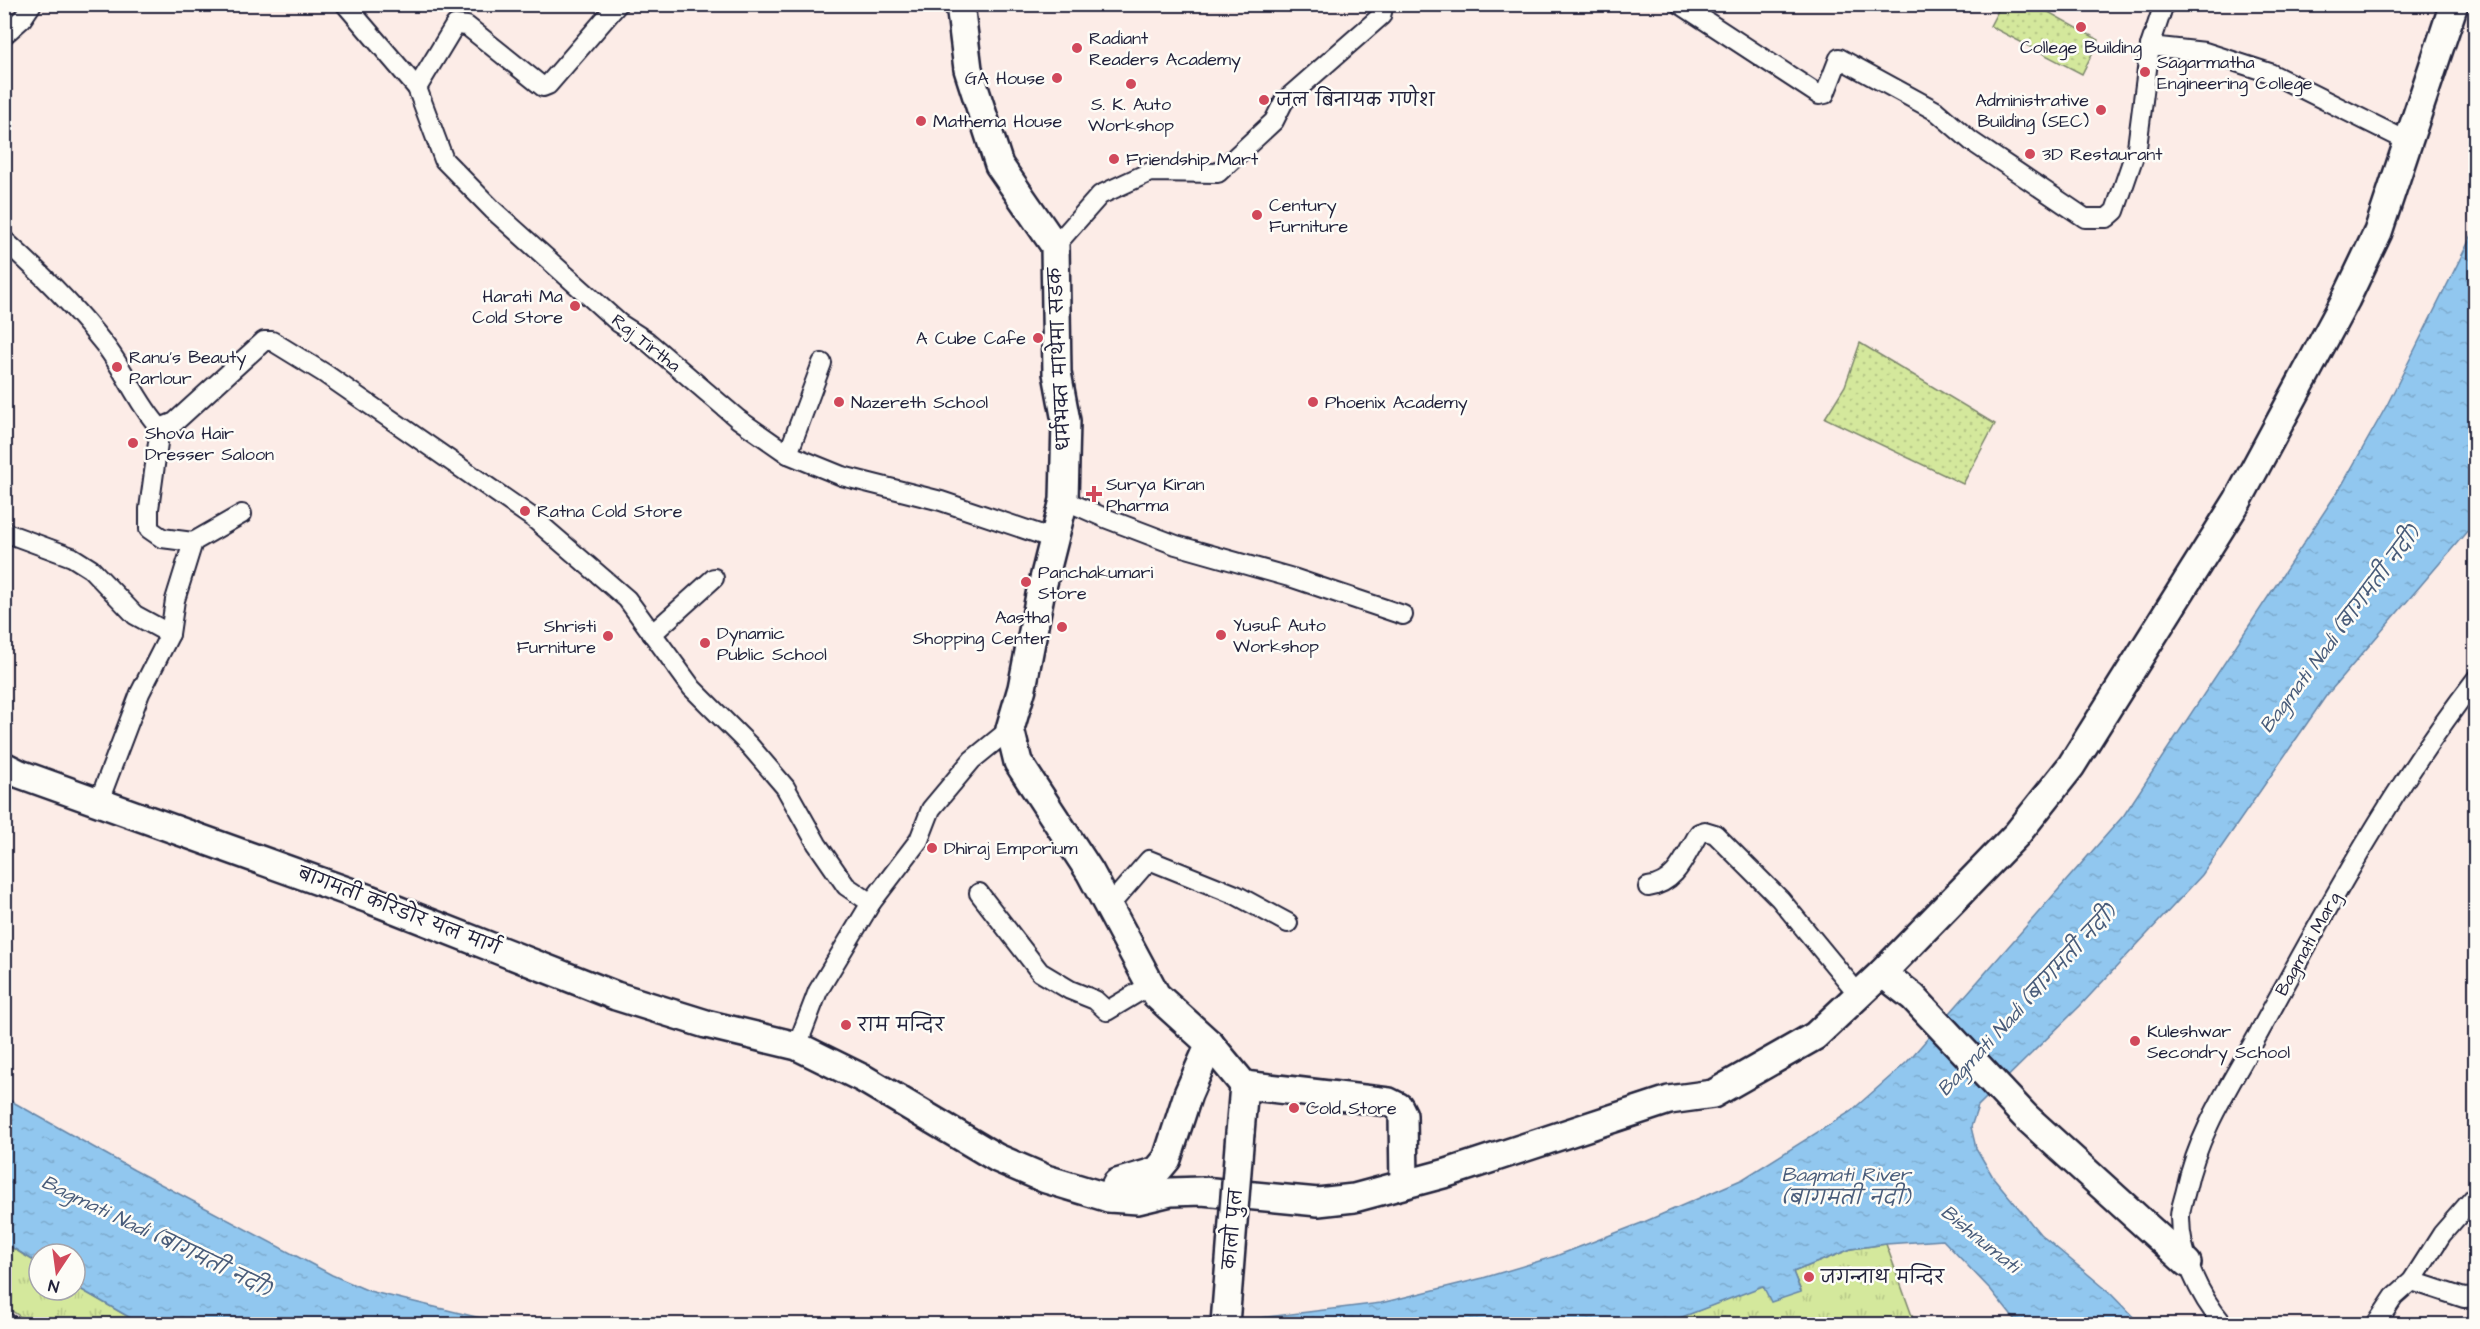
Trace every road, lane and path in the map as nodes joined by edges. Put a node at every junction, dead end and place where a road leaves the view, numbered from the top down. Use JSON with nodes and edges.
{"nodes":[{"id":1,"x":32,"y":4,"type":"edge"},
{"id":2,"x":345,"y":4,"type":"edge"},
{"id":3,"x":618,"y":4,"type":"edge"},
{"id":4,"x":960,"y":4,"type":"edge"},
{"id":5,"x":1384,"y":4,"type":"edge"},
{"id":6,"x":1680,"y":4,"type":"edge"},
{"id":7,"x":2164,"y":4,"type":"edge"},
{"id":8,"x":2454,"y":4,"type":"edge"},
{"id":9,"x":4,"y":35,"type":"edge"},
{"id":10,"x":2150,"y":46,"type":"junction"},
{"id":11,"x":417,"y":88,"type":"junction"},
{"id":12,"x":2407,"y":141,"type":"junction"},
{"id":13,"x":4,"y":240,"type":"edge"},
{"id":14,"x":1055,"y":246,"type":"junction"},
{"id":15,"x":822,"y":363,"type":"dead end"},
{"id":16,"x":160,"y":428,"type":"junction"},
{"id":17,"x":788,"y":454,"type":"junction"},
{"id":18,"x":1064,"y":500,"type":"junction"},
{"id":19,"x":242,"y":514,"type":"dead end"},
{"id":20,"x":4,"y":532,"type":"edge"},
{"id":21,"x":1054,"y":539,"type":"junction"},
{"id":22,"x":193,"y":542,"type":"junction"},
{"id":23,"x":714,"y":578,"type":"dead end"},
{"id":24,"x":1402,"y":615,"type":"dead end"},
{"id":25,"x":170,"y":634,"type":"junction"},
{"id":26,"x":652,"y":634,"type":"junction"},
{"id":27,"x":2475,"y":679,"type":"edge"},
{"id":28,"x":1010,"y":729,"type":"junction"},
{"id":29,"x":4,"y":766,"type":"edge"},
{"id":30,"x":99,"y":801,"type":"junction"},
{"id":31,"x":1648,"y":887,"type":"dead end"},
{"id":32,"x":979,"y":892,"type":"dead end"},
{"id":33,"x":871,"y":903,"type":"junction"},
{"id":34,"x":1109,"y":906,"type":"junction"},
{"id":35,"x":1288,"y":923,"type":"dead end"},
{"id":36,"x":1140,"y":967,"type":"junction"},
{"id":37,"x":1882,"y":974,"type":"junction"},
{"id":38,"x":1859,"y":995,"type":"junction"},
{"id":39,"x":1210,"y":1044,"type":"junction"},
{"id":40,"x":797,"y":1046,"type":"junction"},
{"id":41,"x":1244,"y":1085,"type":"junction"},
{"id":42,"x":1404,"y":1184,"type":"junction"},
{"id":43,"x":2475,"y":1194,"type":"edge"},
{"id":44,"x":1109,"y":1197,"type":"junction"},
{"id":45,"x":2187,"y":1263,"type":"junction"},
{"id":46,"x":2412,"y":1281,"type":"junction"},
{"id":47,"x":2475,"y":1297,"type":"edge"},
{"id":48,"x":4,"y":1321,"type":"edge"},
{"id":49,"x":8,"y":1324,"type":"edge"},
{"id":50,"x":1225,"y":1324,"type":"edge"},
{"id":51,"x":2223,"y":1324,"type":"edge"},
{"id":52,"x":2376,"y":1324,"type":"edge"}],
"edges":[{"from":1,"to":9,"type":"street"},
{"from":2,"to":11,"type":"street","name":"Raj Tirtha"},
{"from":3,"to":11,"type":"street"},
{"from":4,"to":14,"type":"street","name":"धर्मभक्त माथेमा सडक"},
{"from":5,"to":14,"type":"street"},
{"from":6,"to":10,"type":"street"},
{"from":7,"to":10,"type":"street"},
{"from":8,"to":12,"type":"street","name":"बागमती करिडोर यल मार्ग"},
{"from":10,"to":12,"type":"street"},
{"from":11,"to":17,"type":"street","name":"Raj Tirtha"},
{"from":12,"to":37,"type":"street","name":"बागमती करिडोर यल मार्ग"},
{"from":13,"to":16,"type":"street"},
{"from":14,"to":18,"type":"street","name":"धर्मभक्त माथेमा सडक"},
{"from":15,"to":17,"type":"street"},
{"from":16,"to":22,"type":"street"},
{"from":16,"to":26,"type":"street"},
{"from":17,"to":21,"type":"street","name":"Raj Tirtha"},
{"from":18,"to":21,"type":"street","name":"धर्मभक्त माथेमा सडक"},
{"from":18,"to":24,"type":"street"},
{"from":19,"to":22,"type":"street"},
{"from":20,"to":25,"type":"street"},
{"from":21,"to":28,"type":"street","name":"धर्मभक्त माथेमा सडक"},
{"from":22,"to":25,"type":"street"},
{"from":23,"to":26,"type":"street"},
{"from":25,"to":30,"type":"street"},
{"from":26,"to":33,"type":"street"},
{"from":27,"to":45,"type":"street","name":"Bagmati Marg"},
{"from":28,"to":33,"type":"street"},
{"from":28,"to":34,"type":"street"},
{"from":29,"to":30,"type":"street","name":"बागमती करिडोर यल मार्ग"},
{"from":30,"to":40,"type":"street","name":"बागमती करिडोर यल मार्ग"},
{"from":31,"to":38,"type":"street"},
{"from":32,"to":36,"type":"street"},
{"from":33,"to":40,"type":"street"},
{"from":34,"to":35,"type":"street"},
{"from":34,"to":36,"type":"street"},
{"from":36,"to":39,"type":"street"},
{"from":37,"to":38,"type":"street","name":"बागमती करिडोर यल मार्ग"},
{"from":37,"to":45,"type":"street"},
{"from":38,"to":42,"type":"street","name":"बागमती करिडोर यल मार्ग"},
{"from":39,"to":41,"type":"street"},
{"from":39,"to":44,"type":"street"},
{"from":40,"to":44,"type":"street","name":"बागमती करिडोर यल मार्ग"},
{"from":41,"to":42,"type":"street"},
{"from":41,"to":50,"type":"street","name":"कालो पुल","bridge":true},
{"from":42,"to":44,"type":"street","name":"बागमती करिडोर यल मार्ग"},
{"from":43,"to":46,"type":"street"},
{"from":45,"to":51,"type":"street","name":"Bagmati Marg"},
{"from":46,"to":47,"type":"street"},
{"from":46,"to":52,"type":"street"},
{"from":48,"to":49,"type":"street"}]}
